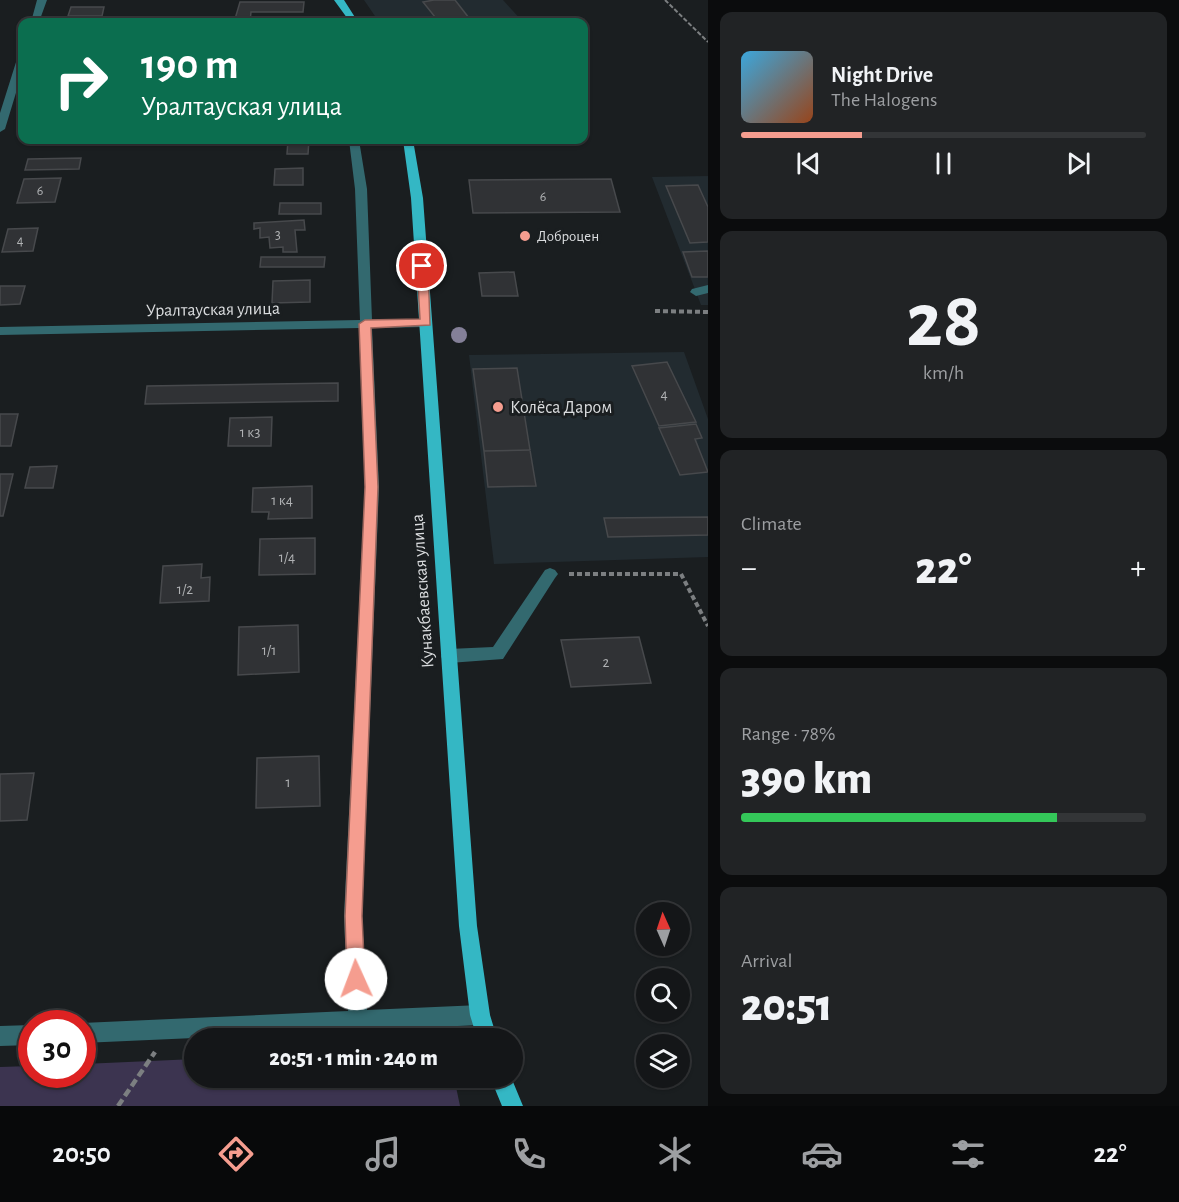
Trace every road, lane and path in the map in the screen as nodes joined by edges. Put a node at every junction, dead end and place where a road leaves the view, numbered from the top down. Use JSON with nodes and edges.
{"nodes":[{"id":1,"x":42,"y":0,"type":"edge"},
{"id":2,"x":339,"y":0,"type":"edge"},
{"id":3,"x":665,"y":0,"type":"edge"},
{"id":4,"x":35,"y":18,"type":"edge"},
{"id":5,"x":351,"y":18,"type":"edge"},
{"id":6,"x":708,"y":42,"type":"edge"},
{"id":7,"x":18,"y":72,"type":"edge"},
{"id":8,"x":0,"y":129,"type":"edge"},
{"id":9,"x":355,"y":144,"type":"edge"},
{"id":10,"x":409,"y":144,"type":"edge"},
{"id":11,"x":655,"y":311,"type":"dead end"},
{"id":12,"x":708,"y":312,"type":"edge"},
{"id":13,"x":426,"y":323,"type":"junction"},
{"id":14,"x":365,"y":324,"type":"junction"},
{"id":15,"x":0,"y":332,"type":"edge"},
{"id":16,"x":550,"y":574,"type":"joint"},
{"id":17,"x":708,"y":626,"type":"edge"},
{"id":18,"x":449,"y":656,"type":"junction"},
{"id":19,"x":480,"y":1015,"type":"junction"},
{"id":20,"x":358,"y":1021,"type":"junction"},
{"id":21,"x":484,"y":1028,"type":"edge"},
{"id":22,"x":171,"y":1030,"type":"junction"},
{"id":23,"x":96,"y":1033,"type":"edge"},
{"id":24,"x":18,"y":1035,"type":"edge"},
{"id":25,"x":0,"y":1036,"type":"edge"},
{"id":26,"x":504,"y":1088,"type":"edge"},
{"id":27,"x":509,"y":1104,"type":"edge"},
{"id":28,"x":118,"y":1106,"type":"edge"}],
"edges":[{"from":1,"to":4,"type":"street"},
{"from":2,"to":5,"type":"main road"},
{"from":3,"to":6,"type":"path"},
{"from":7,"to":8,"type":"street"},
{"from":9,"to":14,"type":"street"},
{"from":10,"to":13,"type":"main road","name":"Кунакбаевская улица"},
{"from":11,"to":12,"type":"path"},
{"from":13,"to":14,"type":"street","name":"Уралтауская улица"},
{"from":13,"to":18,"type":"main road","name":"Кунакбаевская улица"},
{"from":14,"to":15,"type":"street","name":"Уралтауская улица"},
{"from":14,"to":20,"type":"street"},
{"from":16,"to":17,"type":"path"},
{"from":16,"to":18,"type":"street"},
{"from":18,"to":19,"type":"main road","name":"Кунакбаевская улица"},
{"from":19,"to":20,"type":"street"},
{"from":19,"to":21,"type":"main road","name":"Кунакбаевская улица"},
{"from":20,"to":22,"type":"street"},
{"from":22,"to":23,"type":"street"},
{"from":22,"to":28,"type":"path"},
{"from":24,"to":25,"type":"street"},
{"from":26,"to":27,"type":"main road"}]}
